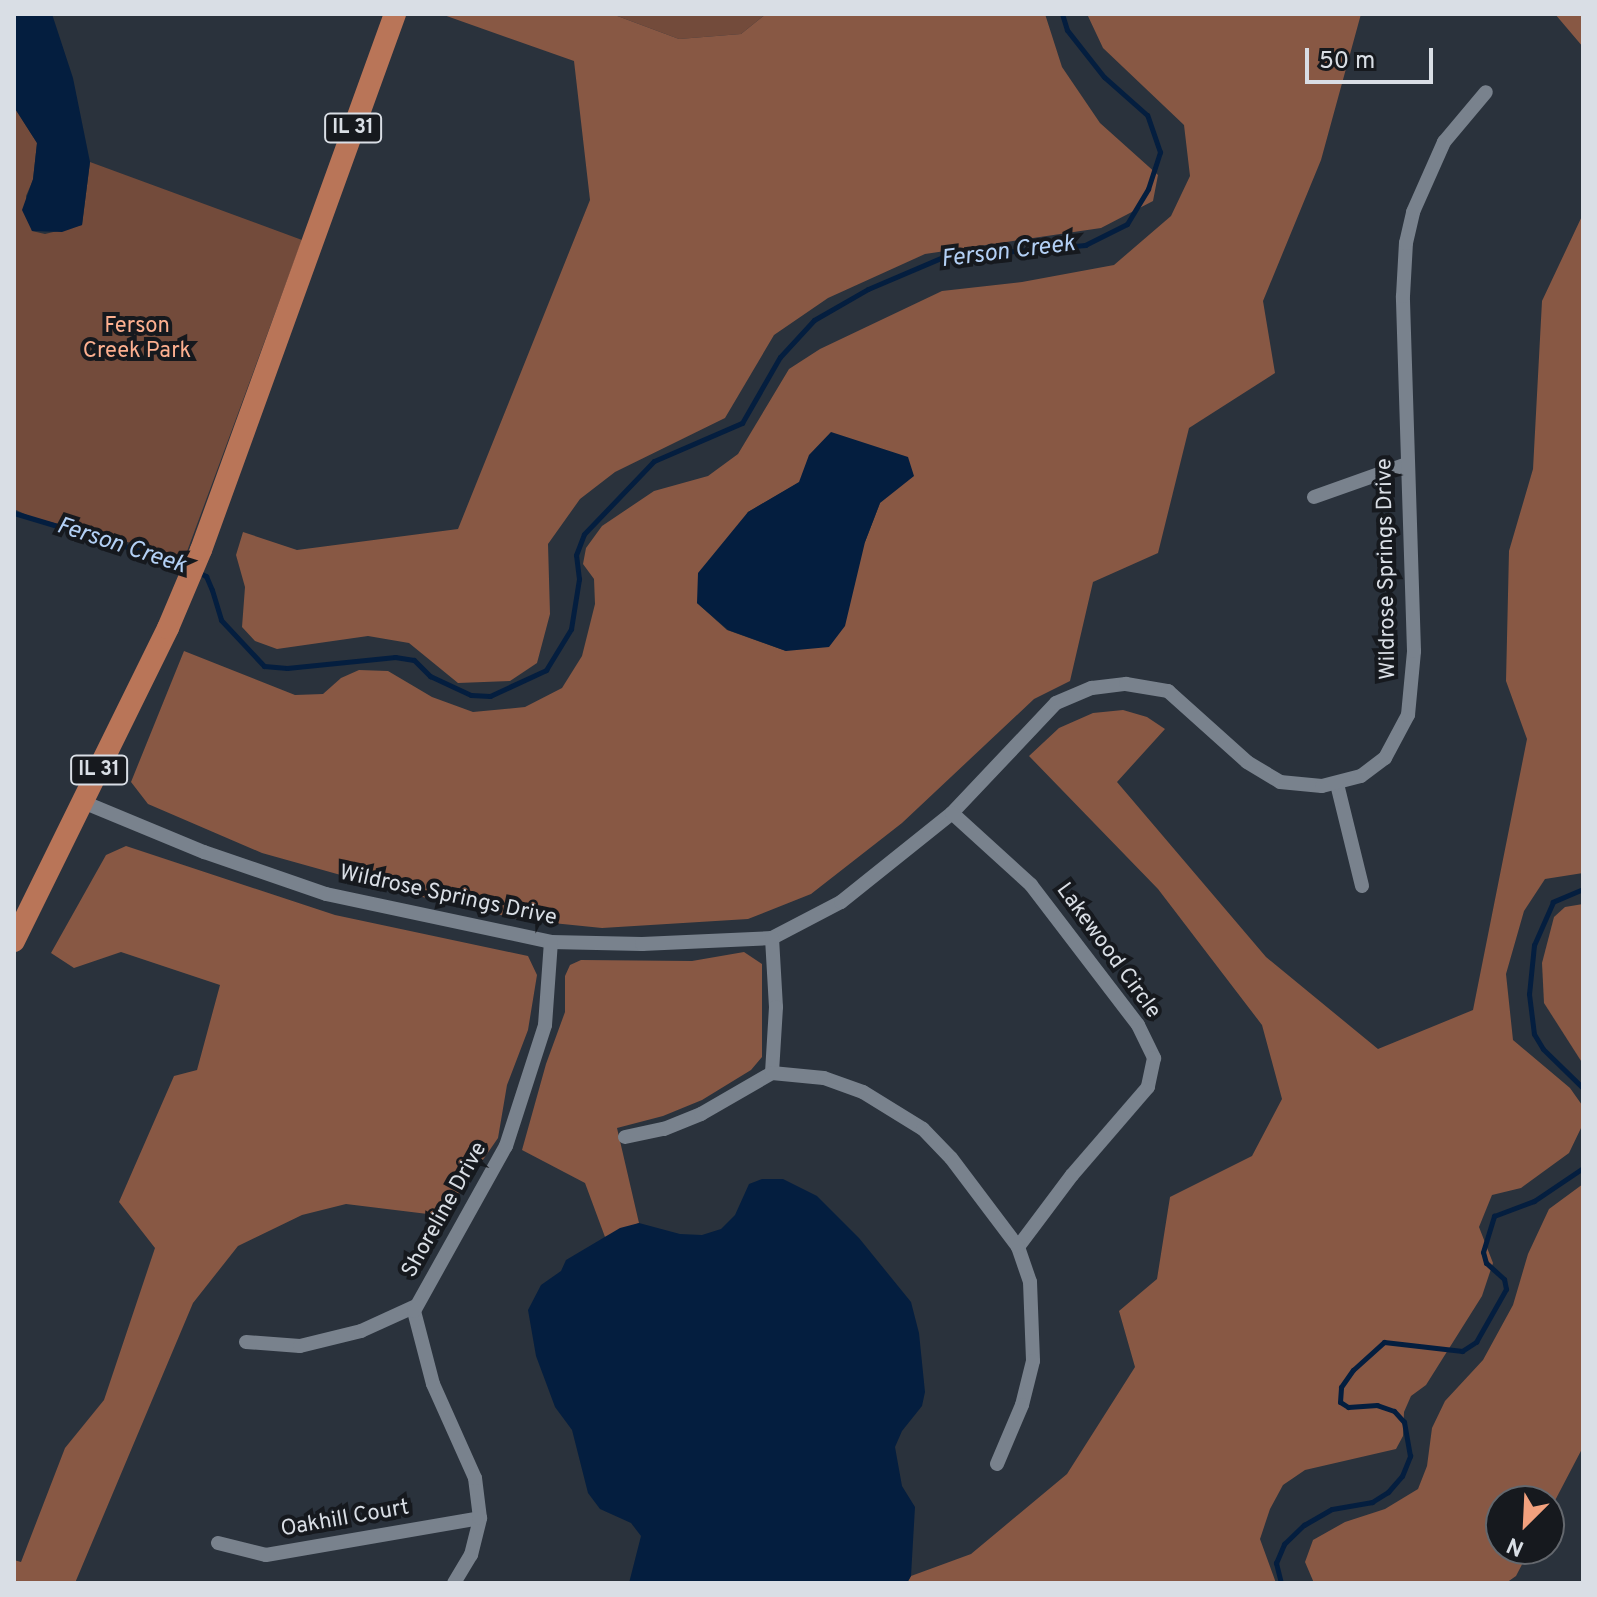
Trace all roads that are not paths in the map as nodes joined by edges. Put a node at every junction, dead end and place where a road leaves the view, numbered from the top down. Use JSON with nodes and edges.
{"nodes":[{"id":1,"x":395,"y":14,"type":"edge"},
{"id":2,"x":1486,"y":92,"type":"dead end"},
{"id":3,"x":1407,"y":464,"type":"junction"},
{"id":4,"x":1314,"y":497,"type":"dead end"},
{"id":5,"x":1337,"y":784,"type":"junction"},
{"id":6,"x":83,"y":802,"type":"junction"},
{"id":7,"x":952,"y":813,"type":"junction"},
{"id":8,"x":1362,"y":886,"type":"dead end"},
{"id":9,"x":772,"y":938,"type":"junction"},
{"id":10,"x":14,"y":941,"type":"edge"},
{"id":11,"x":551,"y":942,"type":"junction"},
{"id":12,"x":772,"y":1073,"type":"junction"},
{"id":13,"x":625,"y":1137,"type":"dead end"},
{"id":14,"x":1018,"y":1247,"type":"junction"},
{"id":15,"x":416,"y":1306,"type":"junction"},
{"id":16,"x":246,"y":1342,"type":"dead end"},
{"id":17,"x":997,"y":1464,"type":"dead end"},
{"id":18,"x":480,"y":1518,"type":"junction"},
{"id":19,"x":218,"y":1543,"type":"dead end"},
{"id":20,"x":454,"y":1583,"type":"edge"}],
"edges":[{"from":1,"to":6,"type":"main road","number":"IL 31"},
{"from":2,"to":3,"type":"street","name":"Wildrose Springs Drive"},
{"from":3,"to":4,"type":"street"},
{"from":3,"to":5,"type":"street","name":"Wildrose Springs Drive"},
{"from":5,"to":7,"type":"street","name":"Wildrose Springs Drive"},
{"from":5,"to":8,"type":"street"},
{"from":6,"to":10,"type":"main road","number":"IL 31"},
{"from":6,"to":11,"type":"street","name":"Wildrose Springs Drive"},
{"from":7,"to":9,"type":"street","name":"Wildrose Springs Drive"},
{"from":7,"to":14,"type":"street","name":"Lakewood Circle"},
{"from":9,"to":11,"type":"street","name":"Wildrose Springs Drive"},
{"from":9,"to":12,"type":"street"},
{"from":11,"to":15,"type":"street","name":"Shoreline Drive"},
{"from":12,"to":13,"type":"street"},
{"from":12,"to":14,"type":"street"},
{"from":14,"to":17,"type":"street"},
{"from":15,"to":16,"type":"street"},
{"from":15,"to":18,"type":"street","name":"Shoreline Drive"},
{"from":18,"to":19,"type":"street","name":"Oakhill Court"},
{"from":18,"to":20,"type":"street","name":"Shoreline Drive"}]}
